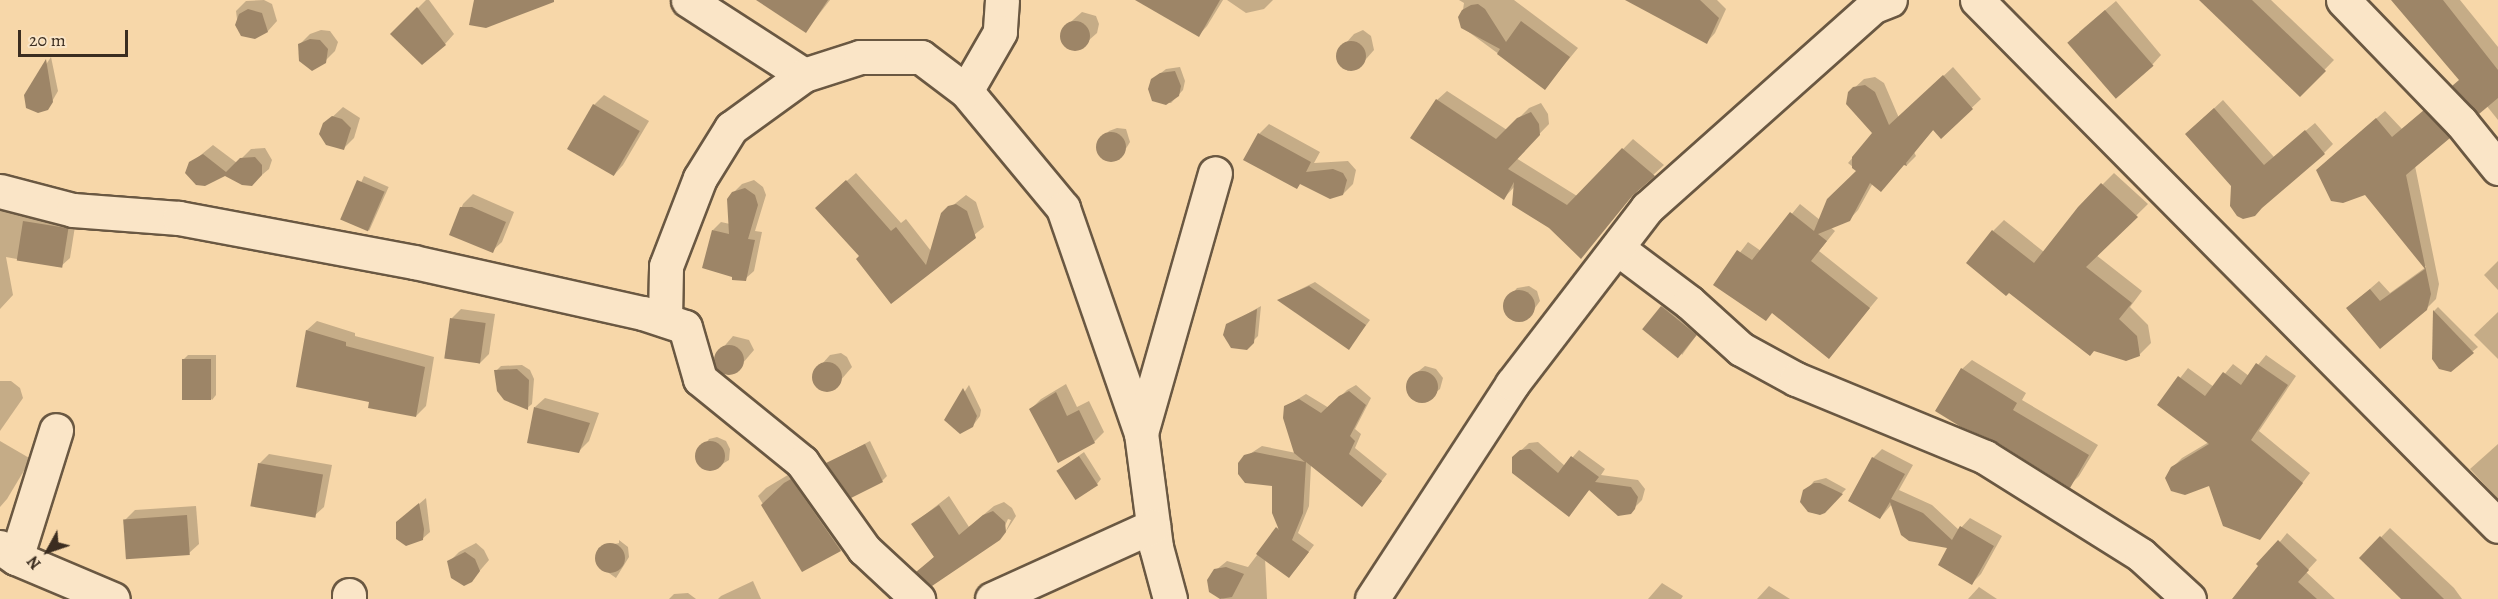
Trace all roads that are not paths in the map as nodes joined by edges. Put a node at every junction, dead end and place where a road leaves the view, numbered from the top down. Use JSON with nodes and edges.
{"nodes":[{"id":1,"x":688,"y":0,"type":"edge"},
{"id":2,"x":1002,"y":0,"type":"edge"},
{"id":3,"x":1977,"y":0,"type":"edge"},
{"id":4,"x":2343,"y":0,"type":"edge"},
{"id":5,"x":1876,"y":2,"type":"edge"},
{"id":6,"x":804,"y":75,"type":"junction"},
{"id":7,"x":966,"y":91,"type":"junction"},
{"id":8,"x":2498,"y":168,"type":"edge"},
{"id":9,"x":1215,"y":173,"type":"dead end"},
{"id":10,"x":0,"y":190,"type":"edge"},
{"id":11,"x":1617,"y":248,"type":"junction"},
{"id":12,"x":665,"y":320,"type":"junction"},
{"id":13,"x":56,"y":430,"type":"dead end"},
{"id":14,"x":1141,"y":433,"type":"junction"},
{"id":15,"x":1153,"y":526,"type":"junction"},
{"id":16,"x":2498,"y":526,"type":"edge"},
{"id":17,"x":8,"y":553,"type":"edge"},
{"id":18,"x":113,"y":599,"type":"edge"},
{"id":19,"x":918,"y":599,"type":"edge"},
{"id":20,"x":992,"y":599,"type":"edge"},
{"id":21,"x":1170,"y":599,"type":"edge"},
{"id":22,"x":1372,"y":599,"type":"edge"},
{"id":23,"x":2189,"y":599,"type":"edge"}],
"edges":[{"from":1,"to":6,"type":"street"},
{"from":2,"to":7,"type":"street"},
{"from":3,"to":16,"type":"street"},
{"from":4,"to":8,"type":"street"},
{"from":5,"to":11,"type":"street"},
{"from":6,"to":7,"type":"street"},
{"from":6,"to":12,"type":"street"},
{"from":7,"to":14,"type":"street"},
{"from":9,"to":14,"type":"street"},
{"from":10,"to":12,"type":"street"},
{"from":11,"to":22,"type":"street"},
{"from":11,"to":23,"type":"street"},
{"from":12,"to":19,"type":"street"},
{"from":13,"to":17,"type":"street"},
{"from":14,"to":15,"type":"street"},
{"from":15,"to":20,"type":"street"},
{"from":15,"to":21,"type":"street"},
{"from":17,"to":18,"type":"street"}]}
